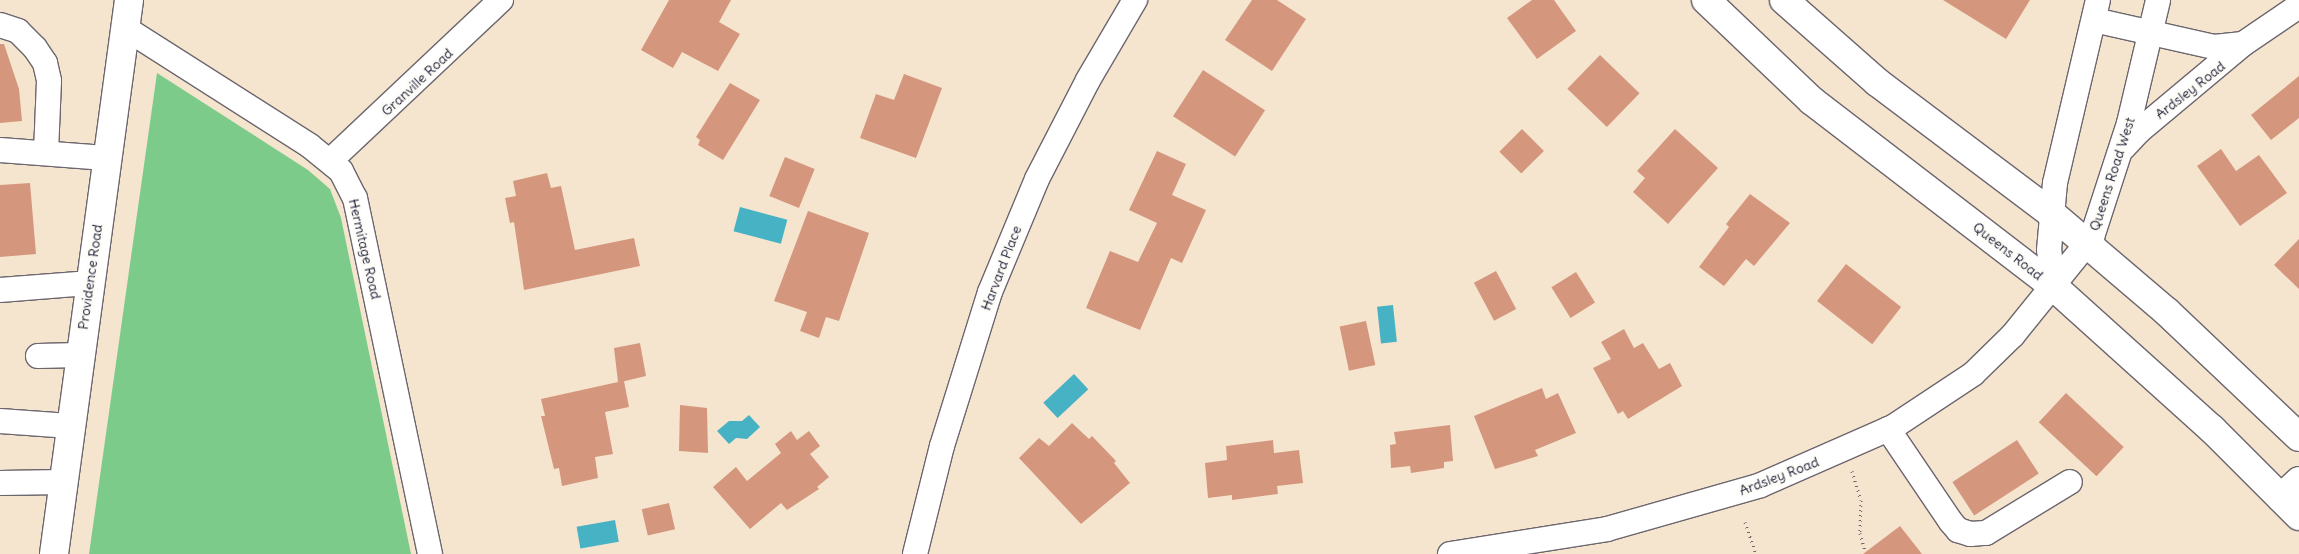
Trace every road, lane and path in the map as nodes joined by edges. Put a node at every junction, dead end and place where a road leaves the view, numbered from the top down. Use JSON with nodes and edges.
{"nodes":[{"id":1,"x":129,"y":0,"type":"edge"},
{"id":2,"x":501,"y":0,"type":"edge"},
{"id":3,"x":1135,"y":0,"type":"edge"},
{"id":4,"x":1706,"y":0,"type":"edge"},
{"id":5,"x":1784,"y":0,"type":"edge"},
{"id":6,"x":2158,"y":0,"type":"edge"},
{"id":7,"x":2299,"y":6,"type":"edge"},
{"id":8,"x":2096,"y":10,"type":"edge"},
{"id":9,"x":0,"y":25,"type":"edge"},
{"id":10,"x":125,"y":28,"type":"junction"},
{"id":11,"x":2151,"y":33,"type":"junction"},
{"id":12,"x":2243,"y":44,"type":"junction"},
{"id":13,"x":0,"y":150,"type":"edge"},
{"id":14,"x":46,"y":152,"type":"junction"},
{"id":15,"x":106,"y":158,"type":"junction"},
{"id":16,"x":2117,"y":158,"type":"junction"},
{"id":17,"x":330,"y":161,"type":"junction"},
{"id":18,"x":2052,"y":214,"type":"junction"},
{"id":19,"x":2087,"y":244,"type":"junction"},
{"id":20,"x":88,"y":283,"type":"junction"},
{"id":21,"x":2053,"y":286,"type":"junction"},
{"id":22,"x":0,"y":290,"type":"edge"},
{"id":23,"x":79,"y":355,"type":"junction"},
{"id":24,"x":38,"y":356,"type":"dead end"},
{"id":25,"x":0,"y":422,"type":"edge"},
{"id":26,"x":70,"y":426,"type":"junction"},
{"id":27,"x":1888,"y":429,"type":"junction"},
{"id":28,"x":2299,"y":437,"type":"edge"},
{"id":29,"x":1849,"y":463,"type":"dead end"},
{"id":30,"x":63,"y":482,"type":"junction"},
{"id":31,"x":2070,"y":482,"type":"dead end"},
{"id":32,"x":0,"y":483,"type":"edge"},
{"id":33,"x":2293,"y":498,"type":"edge"},
{"id":34,"x":1745,"y":522,"type":"dead end"},
{"id":35,"x":1865,"y":551,"type":"dead end"},
{"id":36,"x":54,"y":554,"type":"edge"},
{"id":37,"x":430,"y":554,"type":"edge"},
{"id":38,"x":915,"y":554,"type":"edge"},
{"id":39,"x":1450,"y":554,"type":"edge"},
{"id":40,"x":1756,"y":554,"type":"edge"}],
"edges":[{"from":1,"to":10,"type":"main road","name":"Providence Road"},
{"from":2,"to":17,"type":"street","name":"Granville Road"},
{"from":3,"to":38,"type":"street","name":"Harvard Place"},
{"from":4,"to":21,"type":"main road","name":"Queens Road"},
{"from":5,"to":18,"type":"main road"},
{"from":6,"to":11,"type":"street","name":"Queens Road West"},
{"from":7,"to":12,"type":"street","name":"Ardsley Road"},
{"from":8,"to":11,"type":"street","name":"Ardsley Road"},
{"from":8,"to":18,"type":"street"},
{"from":9,"to":14,"type":"street"},
{"from":10,"to":15,"type":"main road","name":"Providence Road"},
{"from":10,"to":17,"type":"street","name":"Hermitage Road"},
{"from":11,"to":12,"type":"street","name":"Ardsley Road"},
{"from":11,"to":16,"type":"street","name":"Queens Road West"},
{"from":12,"to":16,"type":"street","name":"Ardsley Road"},
{"from":13,"to":14,"type":"street"},
{"from":14,"to":15,"type":"street"},
{"from":15,"to":20,"type":"main road","name":"Providence Road"},
{"from":16,"to":19,"type":"street","name":"Queens Road West"},
{"from":17,"to":37,"type":"street","name":"Hermitage Road"},
{"from":18,"to":19,"type":"main road"},
{"from":18,"to":21,"type":"street"},
{"from":19,"to":21,"type":"street","name":"Queens Road West"},
{"from":19,"to":28,"type":"main road"},
{"from":20,"to":22,"type":"street"},
{"from":20,"to":23,"type":"main road","name":"Providence Road"},
{"from":21,"to":27,"type":"street","name":"Ardsley Road"},
{"from":21,"to":33,"type":"main road","name":"Queens Road"},
{"from":23,"to":24,"type":"street"},
{"from":23,"to":26,"type":"main road","name":"Providence Road"},
{"from":25,"to":26,"type":"street"},
{"from":26,"to":30,"type":"main road","name":"Providence Road"},
{"from":27,"to":31,"type":"street"},
{"from":27,"to":39,"type":"street","name":"Ardsley Road"},
{"from":29,"to":35,"type":"path"},
{"from":30,"to":32,"type":"street"},
{"from":30,"to":36,"type":"main road","name":"Providence Road"},
{"from":34,"to":40,"type":"path"}]}
